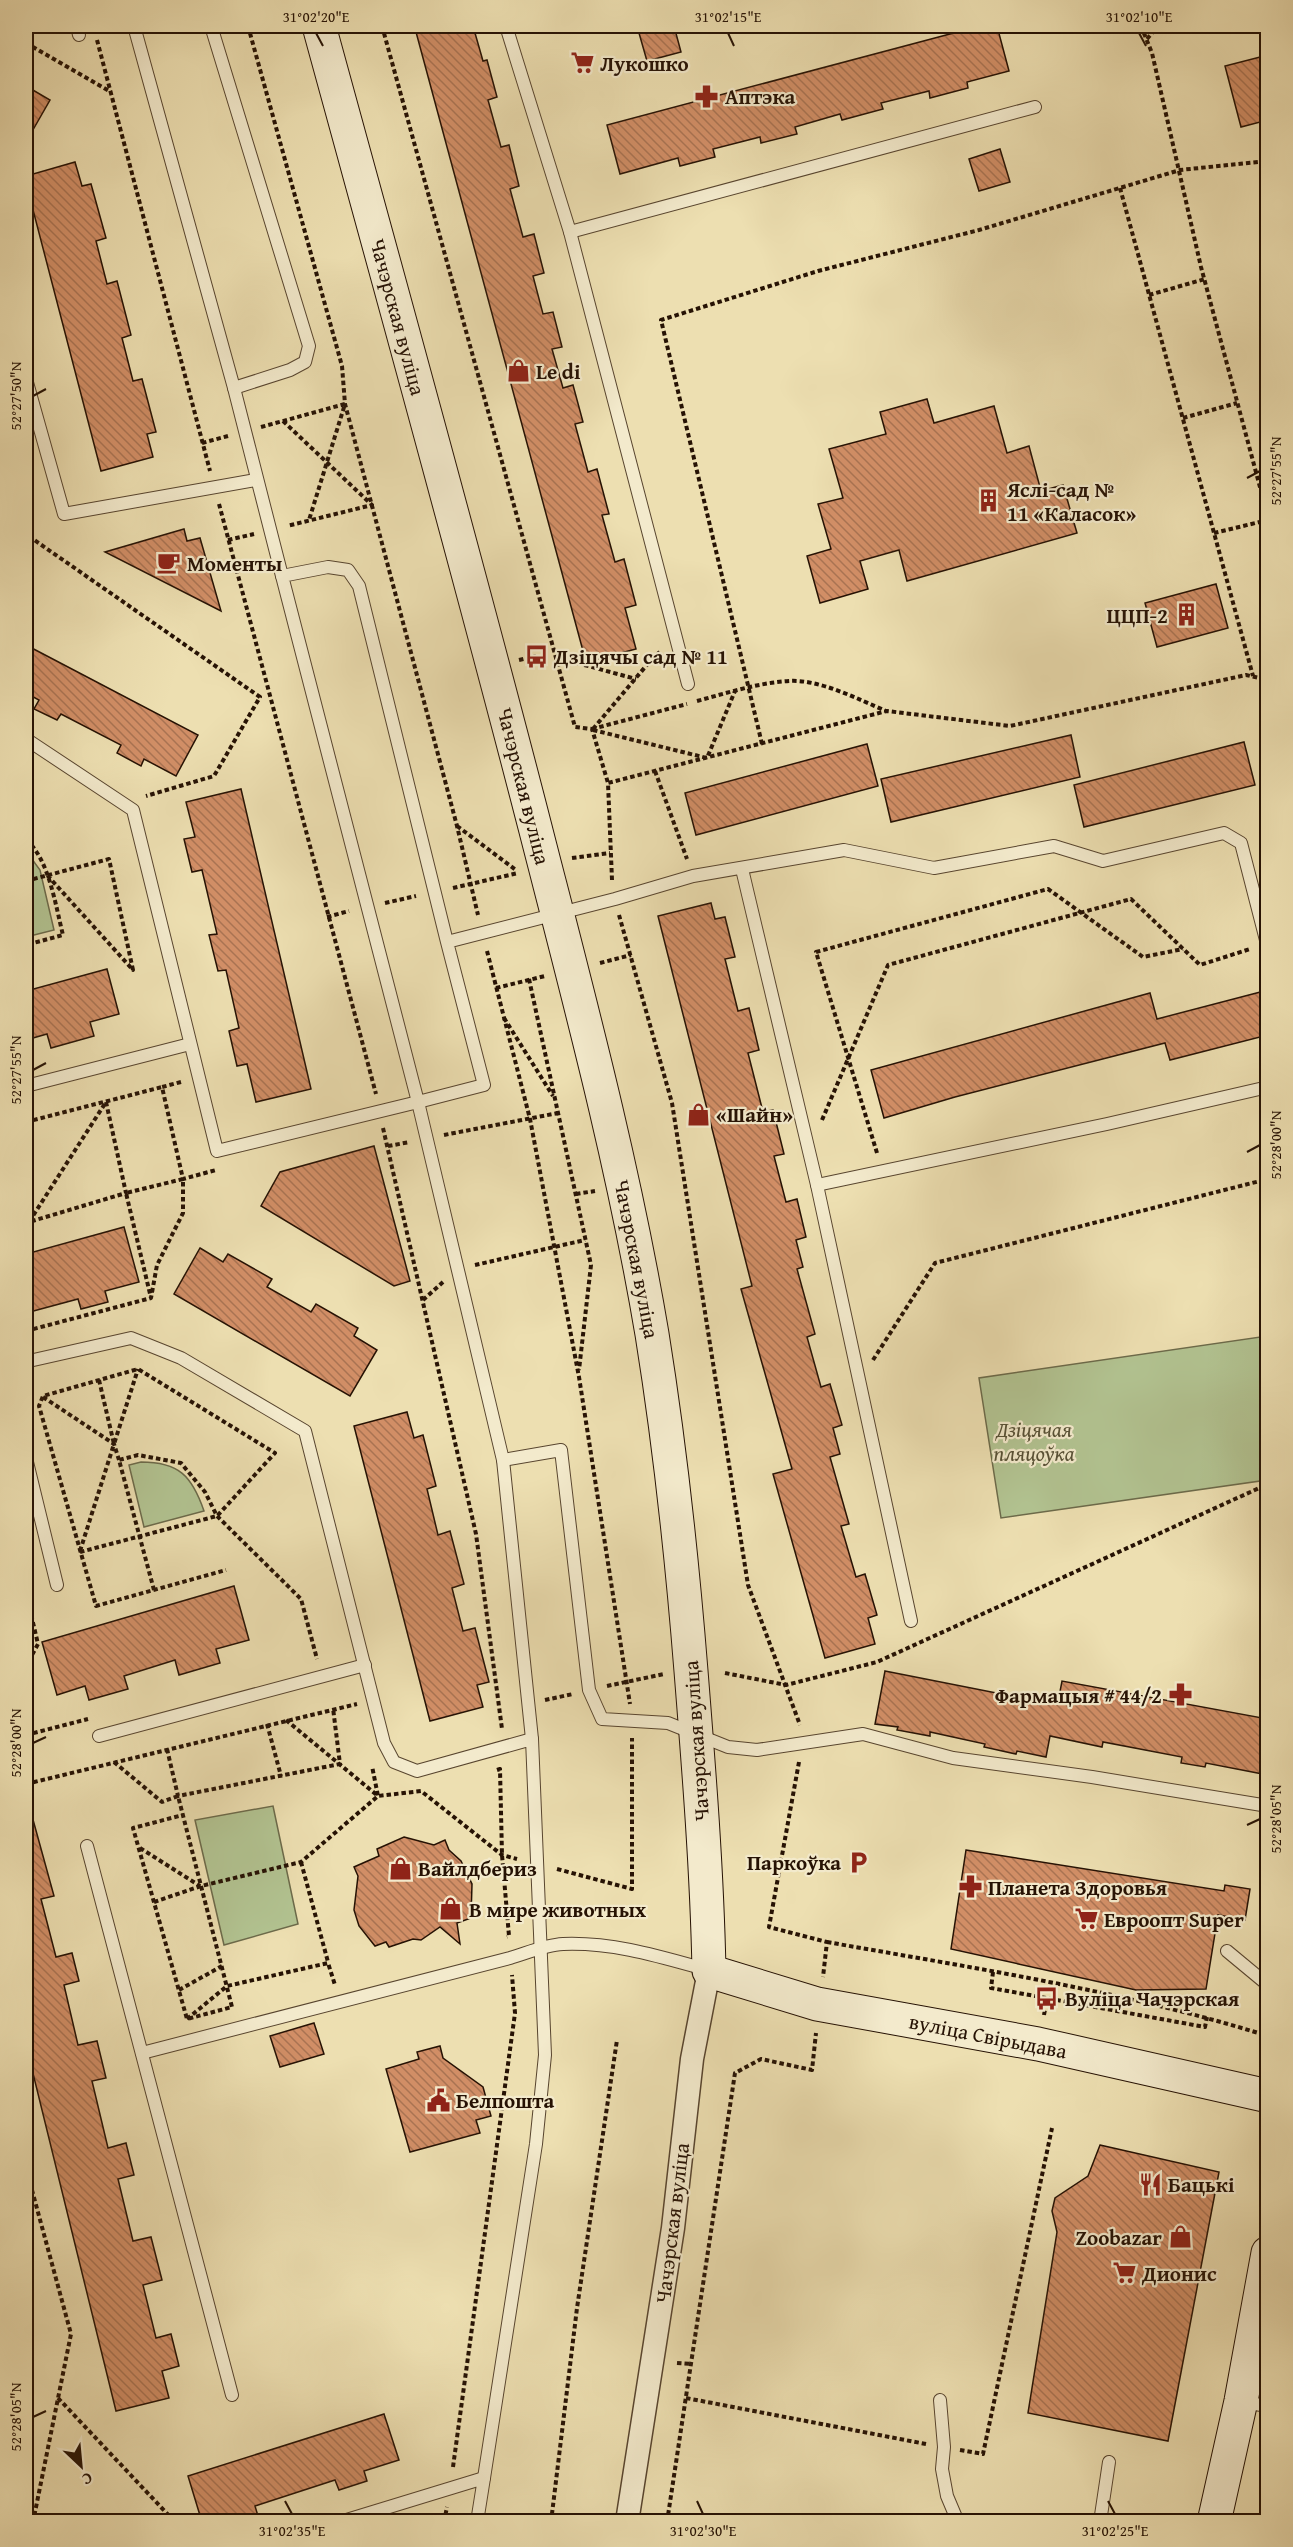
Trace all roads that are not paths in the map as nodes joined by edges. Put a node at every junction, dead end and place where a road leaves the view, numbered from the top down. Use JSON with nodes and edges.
{"nodes":[{"id":1,"x":134,"y":26,"type":"edge"},
{"id":2,"x":212,"y":26,"type":"edge"},
{"id":3,"x":319,"y":26,"type":"edge"},
{"id":4,"x":506,"y":26,"type":"edge"},
{"id":5,"x":1035,"y":107,"type":"dead end"},
{"id":6,"x":570,"y":232,"type":"junction"},
{"id":7,"x":26,"y":379,"type":"edge"},
{"id":8,"x":234,"y":388,"type":"junction"},
{"id":9,"x":31,"y":414,"type":"edge"},
{"id":10,"x":256,"y":480,"type":"junction"},
{"id":11,"x":282,"y":576,"type":"junction"},
{"id":12,"x":688,"y":684,"type":"dead end"},
{"id":13,"x":26,"y":740,"type":"edge"},
{"id":14,"x":741,"y":869,"type":"junction"},
{"id":15,"x":558,"y":913,"type":"junction"},
{"id":16,"x":447,"y":942,"type":"junction"},
{"id":17,"x":1267,"y":944,"type":"edge"},
{"id":18,"x":190,"y":1044,"type":"junction"},
{"id":19,"x":26,"y":1086,"type":"edge"},
{"id":20,"x":1268,"y":1087,"type":"edge"},
{"id":21,"x":418,"y":1102,"type":"junction"},
{"id":22,"x":818,"y":1185,"type":"junction"},
{"id":23,"x":26,"y":1368,"type":"edge"},
{"id":24,"x":26,"y":1458,"type":"edge"},
{"id":25,"x":503,"y":1460,"type":"junction"},
{"id":26,"x":57,"y":1585,"type":"dead end"},
{"id":27,"x":911,"y":1621,"type":"dead end"},
{"id":28,"x":365,"y":1665,"type":"junction"},
{"id":29,"x":697,"y":1734,"type":"junction"},
{"id":30,"x":99,"y":1736,"type":"dead end"},
{"id":31,"x":532,"y":1739,"type":"junction"},
{"id":32,"x":1268,"y":1806,"type":"edge"},
{"id":33,"x":87,"y":1846,"type":"dead end"},
{"id":34,"x":542,"y":1948,"type":"junction"},
{"id":35,"x":1227,"y":1951,"type":"dead end"},
{"id":36,"x":709,"y":1971,"type":"junction"},
{"id":37,"x":1268,"y":1985,"type":"edge"},
{"id":38,"x":142,"y":2053,"type":"junction"},
{"id":39,"x":1268,"y":2096,"type":"edge"},
{"id":40,"x":1268,"y":2253,"type":"edge"},
{"id":41,"x":232,"y":2395,"type":"dead end"},
{"id":42,"x":940,"y":2400,"type":"dead end"},
{"id":43,"x":1254,"y":2404,"type":"edge"},
{"id":44,"x":1108,"y":2462,"type":"dead end"},
{"id":45,"x":484,"y":2478,"type":"junction"},
{"id":46,"x":340,"y":2522,"type":"edge"},
{"id":47,"x":477,"y":2522,"type":"edge"},
{"id":48,"x":627,"y":2522,"type":"edge"},
{"id":49,"x":958,"y":2522,"type":"edge"},
{"id":50,"x":1100,"y":2522,"type":"edge"},
{"id":51,"x":1214,"y":2522,"type":"edge"}],
"edges":[{"from":1,"to":8,"type":"lane"},
{"from":2,"to":8,"type":"lane"},
{"from":3,"to":15,"type":"main road","name":"Чачэрская вуліца"},
{"from":4,"to":6,"type":"lane"},
{"from":5,"to":6,"type":"lane"},
{"from":6,"to":12,"type":"lane"},
{"from":7,"to":9,"type":"lane"},
{"from":8,"to":10,"type":"lane"},
{"from":9,"to":10,"type":"lane"},
{"from":10,"to":11,"type":"lane"},
{"from":11,"to":16,"type":"lane"},
{"from":11,"to":21,"type":"lane"},
{"from":13,"to":18,"type":"lane"},
{"from":14,"to":15,"type":"lane"},
{"from":14,"to":17,"type":"lane"},
{"from":14,"to":22,"type":"lane"},
{"from":15,"to":16,"type":"lane"},
{"from":15,"to":29,"type":"main road","name":"Чачэрская вуліца"},
{"from":16,"to":21,"type":"lane"},
{"from":18,"to":19,"type":"lane"},
{"from":18,"to":21,"type":"lane"},
{"from":20,"to":22,"type":"lane"},
{"from":21,"to":25,"type":"lane"},
{"from":22,"to":27,"type":"lane"},
{"from":23,"to":28,"type":"lane"},
{"from":24,"to":26,"type":"lane"},
{"from":25,"to":29,"type":"lane"},
{"from":25,"to":31,"type":"lane"},
{"from":28,"to":30,"type":"lane"},
{"from":28,"to":31,"type":"lane"},
{"from":29,"to":32,"type":"lane"},
{"from":29,"to":36,"type":"main road","name":"Чачэрская вуліца"},
{"from":31,"to":34,"type":"lane"},
{"from":33,"to":38,"type":"lane"},
{"from":34,"to":36,"type":"lane"},
{"from":34,"to":38,"type":"lane"},
{"from":34,"to":45,"type":"lane"},
{"from":35,"to":37,"type":"lane"},
{"from":36,"to":39,"type":"main road","name":"вуліца Свірыдава"},
{"from":36,"to":48,"type":"street","name":"Чачэрская вуліца"},
{"from":38,"to":41,"type":"lane"},
{"from":40,"to":43,"type":"main road"},
{"from":42,"to":49,"type":"lane"},
{"from":43,"to":51,"type":"main road"},
{"from":44,"to":50,"type":"lane"},
{"from":45,"to":46,"type":"lane"},
{"from":45,"to":47,"type":"lane"}]}
